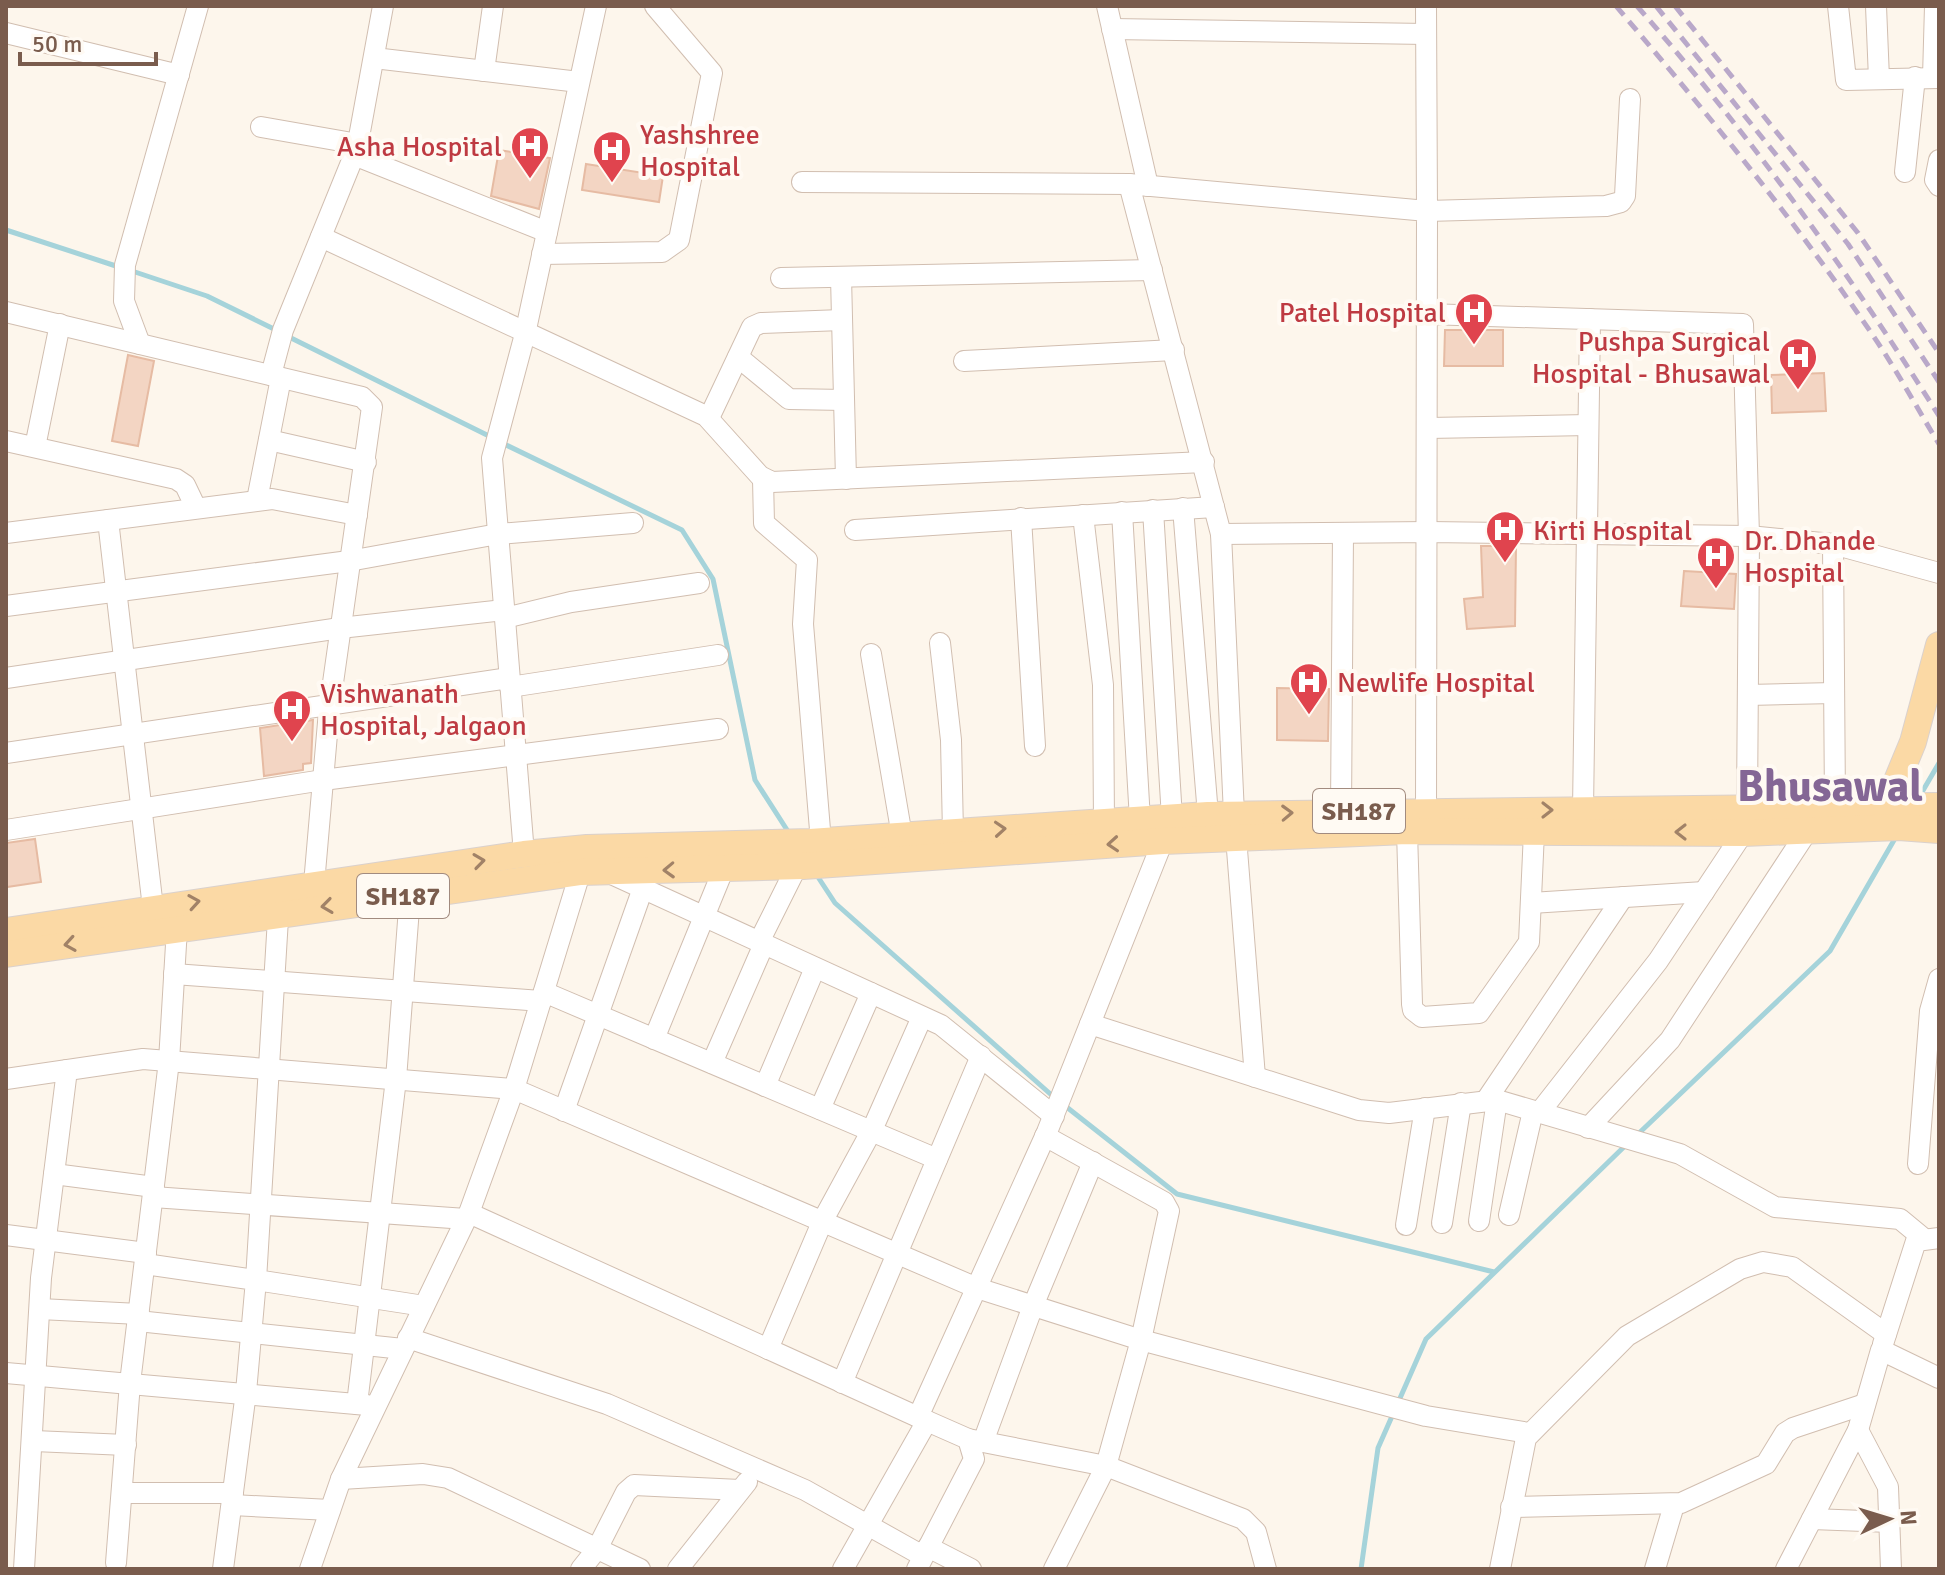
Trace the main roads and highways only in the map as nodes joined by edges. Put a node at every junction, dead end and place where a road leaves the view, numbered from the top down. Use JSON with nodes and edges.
{"nodes":[{"id":1,"x":1939,"y":645,"type":"edge"},
{"id":2,"x":1939,"y":806,"type":"edge"},
{"id":3,"x":1898,"y":812,"type":"junction"},
{"id":4,"x":1745,"y":820,"type":"junction"},
{"id":5,"x":1235,"y":826,"type":"junction"},
{"id":6,"x":1167,"y":830,"type":"junction"},
{"id":7,"x":1939,"y":830,"type":"edge"},
{"id":8,"x":808,"y":854,"type":"junction"},
{"id":9,"x":591,"y":864,"type":"junction"},
{"id":10,"x":279,"y":901,"type":"junction"},
{"id":11,"x":6,"y":931,"type":"edge"},
{"id":12,"x":6,"y":954,"type":"edge"}],
"edges":[{"from":1,"to":3,"type":"main road"},
{"from":2,"to":3,"type":"main road","number":"SH187"},
{"from":3,"to":4,"type":"main road","number":"SH187"},
{"from":3,"to":4,"type":"main road","number":"SH187"},
{"from":3,"to":7,"type":"main road","number":"SH187"},
{"from":4,"to":5,"type":"main road","number":"SH187","one_way":true},
{"from":5,"to":4,"type":"main road","number":"SH187","one_way":true},
{"from":5,"to":6,"type":"main road","number":"SH187"},
{"from":5,"to":6,"type":"main road","number":"SH187"},
{"from":6,"to":8,"type":"main road","number":"SH187","one_way":true},
{"from":8,"to":6,"type":"main road","number":"SH187","one_way":true},
{"from":8,"to":9,"type":"main road","number":"SH187"},
{"from":8,"to":9,"type":"main road","number":"SH187","one_way":true},
{"from":9,"to":10,"type":"main road","number":"SH187","one_way":true},
{"from":10,"to":9,"type":"main road","number":"SH187","one_way":true},
{"from":11,"to":10,"type":"main road","number":"SH187","one_way":true},
{"from":10,"to":12,"type":"main road","number":"SH187","one_way":true}]}
